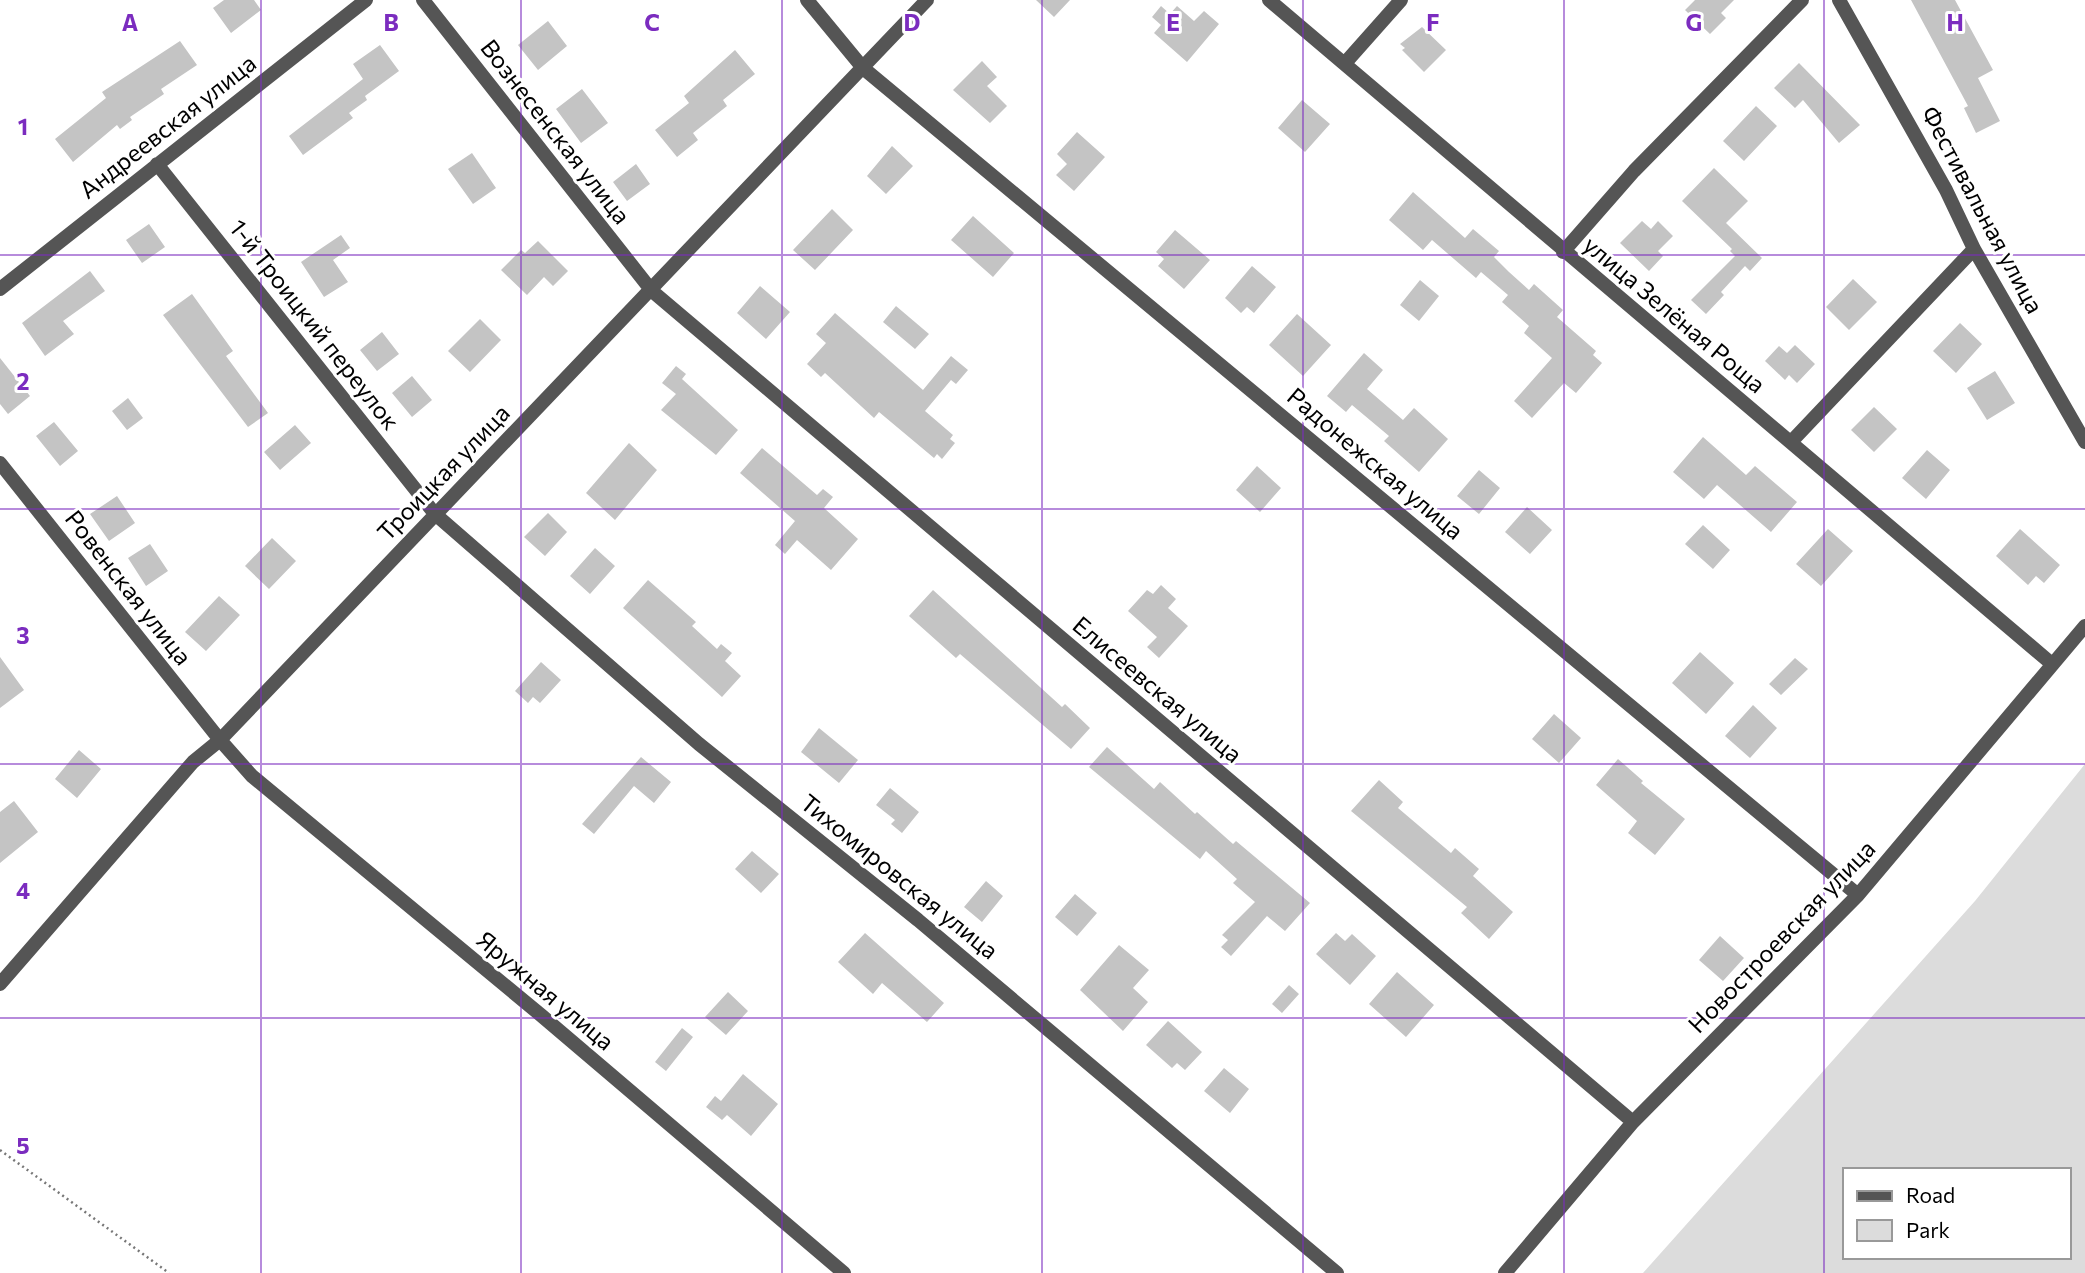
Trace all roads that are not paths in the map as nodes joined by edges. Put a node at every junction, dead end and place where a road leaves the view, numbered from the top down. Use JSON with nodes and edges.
{"nodes":[{"id":1,"x":366,"y":0,"type":"edge"},
{"id":2,"x":423,"y":0,"type":"edge"},
{"id":3,"x":807,"y":0,"type":"edge"},
{"id":4,"x":927,"y":0,"type":"edge"},
{"id":5,"x":1269,"y":0,"type":"edge"},
{"id":6,"x":1401,"y":0,"type":"edge"},
{"id":7,"x":1802,"y":0,"type":"edge"},
{"id":8,"x":1839,"y":0,"type":"edge"},
{"id":9,"x":1346,"y":62,"type":"junction"},
{"id":10,"x":863,"y":68,"type":"junction"},
{"id":11,"x":157,"y":164,"type":"junction"},
{"id":12,"x":1974,"y":249,"type":"junction"},
{"id":13,"x":1563,"y":252,"type":"junction"},
{"id":14,"x":0,"y":289,"type":"edge"},
{"id":15,"x":652,"y":291,"type":"junction"},
{"id":16,"x":1791,"y":442,"type":"junction"},
{"id":17,"x":2085,"y":442,"type":"edge"},
{"id":18,"x":0,"y":463,"type":"edge"},
{"id":19,"x":435,"y":514,"type":"junction"},
{"id":20,"x":2085,"y":625,"type":"edge"},
{"id":21,"x":2052,"y":664,"type":"junction"},
{"id":22,"x":220,"y":740,"type":"junction"},
{"id":23,"x":1858,"y":895,"type":"junction"},
{"id":24,"x":0,"y":984,"type":"edge"},
{"id":25,"x":1633,"y":1122,"type":"junction"},
{"id":26,"x":844,"y":1273,"type":"edge"},
{"id":27,"x":1337,"y":1273,"type":"edge"},
{"id":28,"x":1505,"y":1273,"type":"edge"}],
"edges":[{"from":1,"to":11,"type":"street","name":"Андреевская улица"},
{"from":2,"to":15,"type":"street","name":"Вознесенская улица"},
{"from":3,"to":10,"type":"street","name":"Радонежская улица"},
{"from":4,"to":10,"type":"street","name":"Троицкая улица"},
{"from":5,"to":9,"type":"street","name":"улица Зелёная Роща"},
{"from":6,"to":9,"type":"street"},
{"from":7,"to":13,"type":"street"},
{"from":8,"to":12,"type":"street","name":"Фестивальная улица"},
{"from":9,"to":13,"type":"street","name":"улица Зелёная Роща"},
{"from":10,"to":15,"type":"street","name":"Троицкая улица"},
{"from":10,"to":23,"type":"street","name":"Радонежская улица"},
{"from":11,"to":14,"type":"street","name":"Андреевская улица"},
{"from":11,"to":19,"type":"street","name":"1-й Троицкий переулок"},
{"from":12,"to":16,"type":"street"},
{"from":12,"to":17,"type":"street","name":"Фестивальная улица"},
{"from":13,"to":16,"type":"street","name":"улица Зелёная Роща"},
{"from":15,"to":19,"type":"street","name":"Троицкая улица"},
{"from":15,"to":25,"type":"street","name":"Елисеевская улица"},
{"from":16,"to":21,"type":"street","name":"улица Зелёная Роща"},
{"from":18,"to":22,"type":"street","name":"Ровенская улица"},
{"from":19,"to":22,"type":"street","name":"Троицкая улица"},
{"from":19,"to":27,"type":"street","name":"Тихомировская улица"},
{"from":20,"to":21,"type":"street","name":"Новостроевская улица"},
{"from":21,"to":23,"type":"street","name":"Новостроевская улица"},
{"from":22,"to":24,"type":"street","name":"Троицкая улица"},
{"from":22,"to":26,"type":"street","name":"Яружная улица"},
{"from":23,"to":25,"type":"street","name":"Новостроевская улица"},
{"from":25,"to":28,"type":"street","name":"Новостроевская улица"}]}
